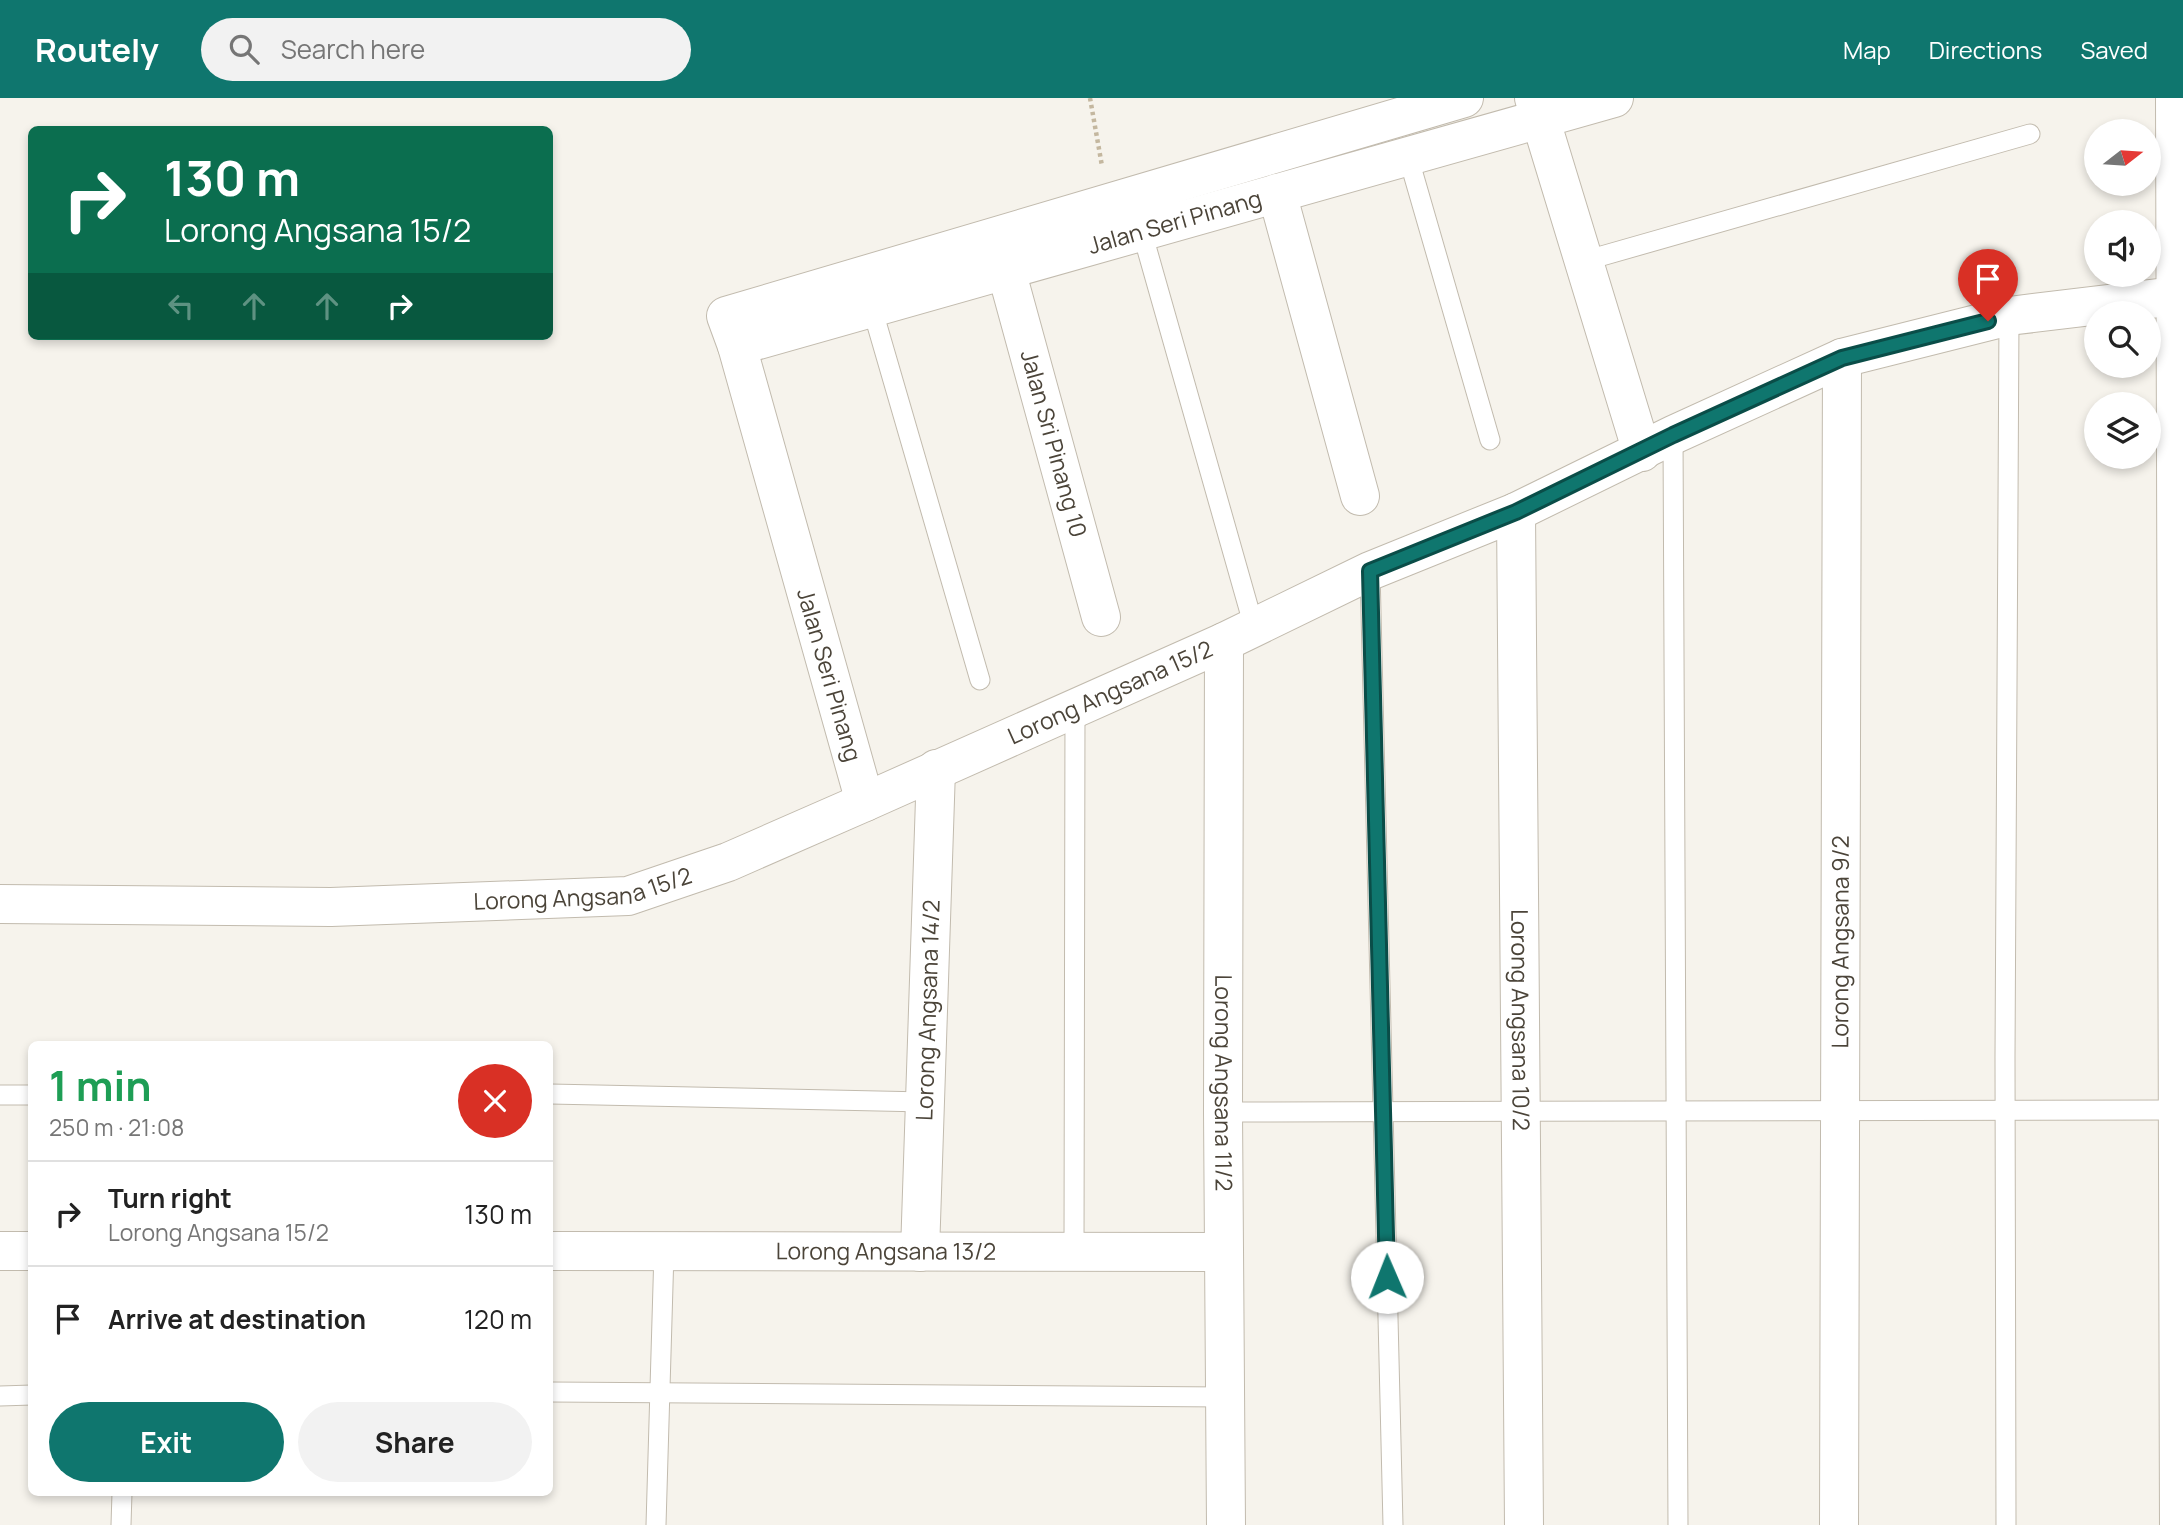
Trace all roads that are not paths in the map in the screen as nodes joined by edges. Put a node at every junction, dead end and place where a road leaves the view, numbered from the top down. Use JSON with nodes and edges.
{"nodes":[{"id":1,"x":1464,"y":98,"type":"edge"},
{"id":2,"x":1614,"y":98,"type":"edge"},
{"id":3,"x":2175,"y":98,"type":"edge"},
{"id":4,"x":1537,"y":108,"type":"edge"},
{"id":5,"x":2030,"y":134,"type":"dead end"},
{"id":6,"x":1408,"y":156,"type":"junction"},
{"id":7,"x":1277,"y":193,"type":"junction"},
{"id":8,"x":1142,"y":232,"type":"junction"},
{"id":9,"x":1584,"y":261,"type":"junction"},
{"id":10,"x":1006,"y":270,"type":"junction"},
{"id":11,"x":2179,"y":294,"type":"edge"},
{"id":12,"x":872,"y":308,"type":"junction"},
{"id":13,"x":2009,"y":316,"type":"junction"},
{"id":14,"x":737,"y":346,"type":"junction"},
{"id":15,"x":1842,"y":358,"type":"junction"},
{"id":16,"x":1490,"y":440,"type":"dead end"},
{"id":17,"x":1658,"y":444,"type":"junction"},
{"id":18,"x":1360,"y":496,"type":"dead end"},
{"id":19,"x":1516,"y":512,"type":"junction"},
{"id":20,"x":1370,"y":571,"type":"junction"},
{"id":21,"x":1101,"y":617,"type":"dead end"},
{"id":22,"x":1239,"y":634,"type":"junction"},
{"id":23,"x":980,"y":680,"type":"dead end"},
{"id":24,"x":1075,"y":707,"type":"junction"},
{"id":25,"x":936,"y":769,"type":"junction"},
{"id":26,"x":865,"y":802,"type":"junction"},
{"id":27,"x":2180,"y":810,"type":"edge"},
{"id":28,"x":0,"y":904,"type":"edge"},
{"id":29,"x":2180,"y":985,"type":"edge"},
{"id":30,"x":553,"y":1094,"type":"edge"},
{"id":31,"x":0,"y":1095,"type":"edge"},
{"id":32,"x":28,"y":1096,"type":"edge"},
{"id":33,"x":925,"y":1102,"type":"junction"},
{"id":34,"x":2006,"y":1110,"type":"junction"},
{"id":35,"x":1383,"y":1111,"type":"junction"},
{"id":36,"x":1676,"y":1111,"type":"junction"},
{"id":37,"x":1840,"y":1111,"type":"junction"},
{"id":38,"x":2178,"y":1111,"type":"junction"},
{"id":39,"x":1223,"y":1112,"type":"junction"},
{"id":40,"x":1521,"y":1112,"type":"junction"},
{"id":41,"x":2180,"y":1165,"type":"edge"},
{"id":42,"x":0,"y":1251,"type":"edge"},
{"id":43,"x":28,"y":1251,"type":"edge"},
{"id":44,"x":553,"y":1251,"type":"edge"},
{"id":45,"x":664,"y":1251,"type":"junction"},
{"id":46,"x":920,"y":1252,"type":"junction"},
{"id":47,"x":1074,"y":1252,"type":"junction"},
{"id":48,"x":1224,"y":1252,"type":"junction"},
{"id":49,"x":2180,"y":1356,"type":"edge"},
{"id":50,"x":659,"y":1391,"type":"junction"},
{"id":51,"x":553,"y":1392,"type":"edge"},
{"id":52,"x":28,"y":1395,"type":"edge"},
{"id":53,"x":0,"y":1396,"type":"edge"},
{"id":54,"x":1225,"y":1396,"type":"junction"},
{"id":55,"x":122,"y":1496,"type":"edge"},
{"id":56,"x":121,"y":1525,"type":"edge"},
{"id":57,"x":656,"y":1525,"type":"edge"},
{"id":58,"x":1226,"y":1525,"type":"edge"},
{"id":59,"x":1393,"y":1525,"type":"edge"},
{"id":60,"x":1524,"y":1525,"type":"edge"},
{"id":61,"x":1678,"y":1525,"type":"edge"},
{"id":62,"x":1839,"y":1525,"type":"edge"},
{"id":63,"x":2006,"y":1525,"type":"edge"},
{"id":64,"x":2179,"y":1525,"type":"edge"}],
"edges":[{"from":1,"to":14,"type":"street","name":"Jalan Seri Pinang"},
{"from":2,"to":4,"type":"street","name":"Jalan Seri Pinang"},
{"from":3,"to":11,"type":"street"},
{"from":4,"to":6,"type":"street","name":"Jalan Seri Pinang"},
{"from":4,"to":9,"type":"street"},
{"from":5,"to":9,"type":"lane"},
{"from":6,"to":7,"type":"street","name":"Jalan Seri Pinang"},
{"from":6,"to":16,"type":"lane"},
{"from":7,"to":8,"type":"street","name":"Jalan Seri Pinang"},
{"from":7,"to":18,"type":"street"},
{"from":8,"to":10,"type":"street","name":"Jalan Seri Pinang"},
{"from":8,"to":22,"type":"lane"},
{"from":9,"to":17,"type":"street"},
{"from":10,"to":12,"type":"street","name":"Jalan Seri Pinang"},
{"from":10,"to":21,"type":"street","name":"Jalan Sri Pinang 10"},
{"from":11,"to":13,"type":"street","name":"Lorong Angsana 15/2"},
{"from":11,"to":27,"type":"street"},
{"from":12,"to":14,"type":"street","name":"Jalan Seri Pinang"},
{"from":12,"to":23,"type":"lane"},
{"from":13,"to":15,"type":"street","name":"Lorong Angsana 15/2"},
{"from":13,"to":34,"type":"lane"},
{"from":14,"to":26,"type":"street","name":"Jalan Seri Pinang"},
{"from":15,"to":17,"type":"street","name":"Lorong Angsana 15/2"},
{"from":15,"to":37,"type":"street","name":"Lorong Angsana 9/2"},
{"from":17,"to":19,"type":"street","name":"Lorong Angsana 15/2"},
{"from":17,"to":36,"type":"lane"},
{"from":19,"to":20,"type":"street","name":"Lorong Angsana 15/2"},
{"from":19,"to":40,"type":"street","name":"Lorong Angsana 10/2"},
{"from":20,"to":22,"type":"street","name":"Lorong Angsana 15/2"},
{"from":20,"to":35,"type":"lane"},
{"from":22,"to":24,"type":"street","name":"Lorong Angsana 15/2"},
{"from":22,"to":39,"type":"street","name":"Lorong Angsana 11/2"},
{"from":24,"to":25,"type":"street","name":"Lorong Angsana 15/2"},
{"from":24,"to":47,"type":"lane"},
{"from":25,"to":26,"type":"street","name":"Lorong Angsana 15/2"},
{"from":25,"to":33,"type":"street","name":"Lorong Angsana 14/2"},
{"from":26,"to":28,"type":"street","name":"Lorong Angsana 15/2"},
{"from":27,"to":29,"type":"street"},
{"from":29,"to":38,"type":"street"},
{"from":30,"to":33,"type":"lane"},
{"from":31,"to":32,"type":"lane"},
{"from":33,"to":46,"type":"street","name":"Lorong Angsana 14/2"},
{"from":34,"to":37,"type":"lane"},
{"from":34,"to":38,"type":"lane"},
{"from":34,"to":63,"type":"lane"},
{"from":35,"to":39,"type":"lane"},
{"from":35,"to":40,"type":"lane"},
{"from":35,"to":59,"type":"lane"},
{"from":36,"to":37,"type":"lane"},
{"from":36,"to":40,"type":"lane"},
{"from":36,"to":61,"type":"lane"},
{"from":37,"to":62,"type":"street","name":"Lorong Angsana 9/2"},
{"from":38,"to":41,"type":"street"},
{"from":39,"to":48,"type":"street","name":"Lorong Angsana 11/2"},
{"from":40,"to":60,"type":"street","name":"Lorong Angsana 10/2"},
{"from":41,"to":49,"type":"street"},
{"from":42,"to":43,"type":"street"},
{"from":44,"to":45,"type":"street","name":"Lorong Angsana 13/2"},
{"from":45,"to":46,"type":"street","name":"Lorong Angsana 13/2"},
{"from":45,"to":50,"type":"lane"},
{"from":46,"to":47,"type":"street","name":"Lorong Angsana 13/2"},
{"from":47,"to":48,"type":"street","name":"Lorong Angsana 13/2"},
{"from":48,"to":54,"type":"street","name":"Lorong Angsana 11/2"},
{"from":49,"to":64,"type":"street"},
{"from":50,"to":51,"type":"lane"},
{"from":50,"to":54,"type":"lane"},
{"from":50,"to":57,"type":"lane"},
{"from":52,"to":53,"type":"lane"},
{"from":54,"to":58,"type":"street","name":"Lorong Angsana 11/2"},
{"from":55,"to":56,"type":"lane"}]}
